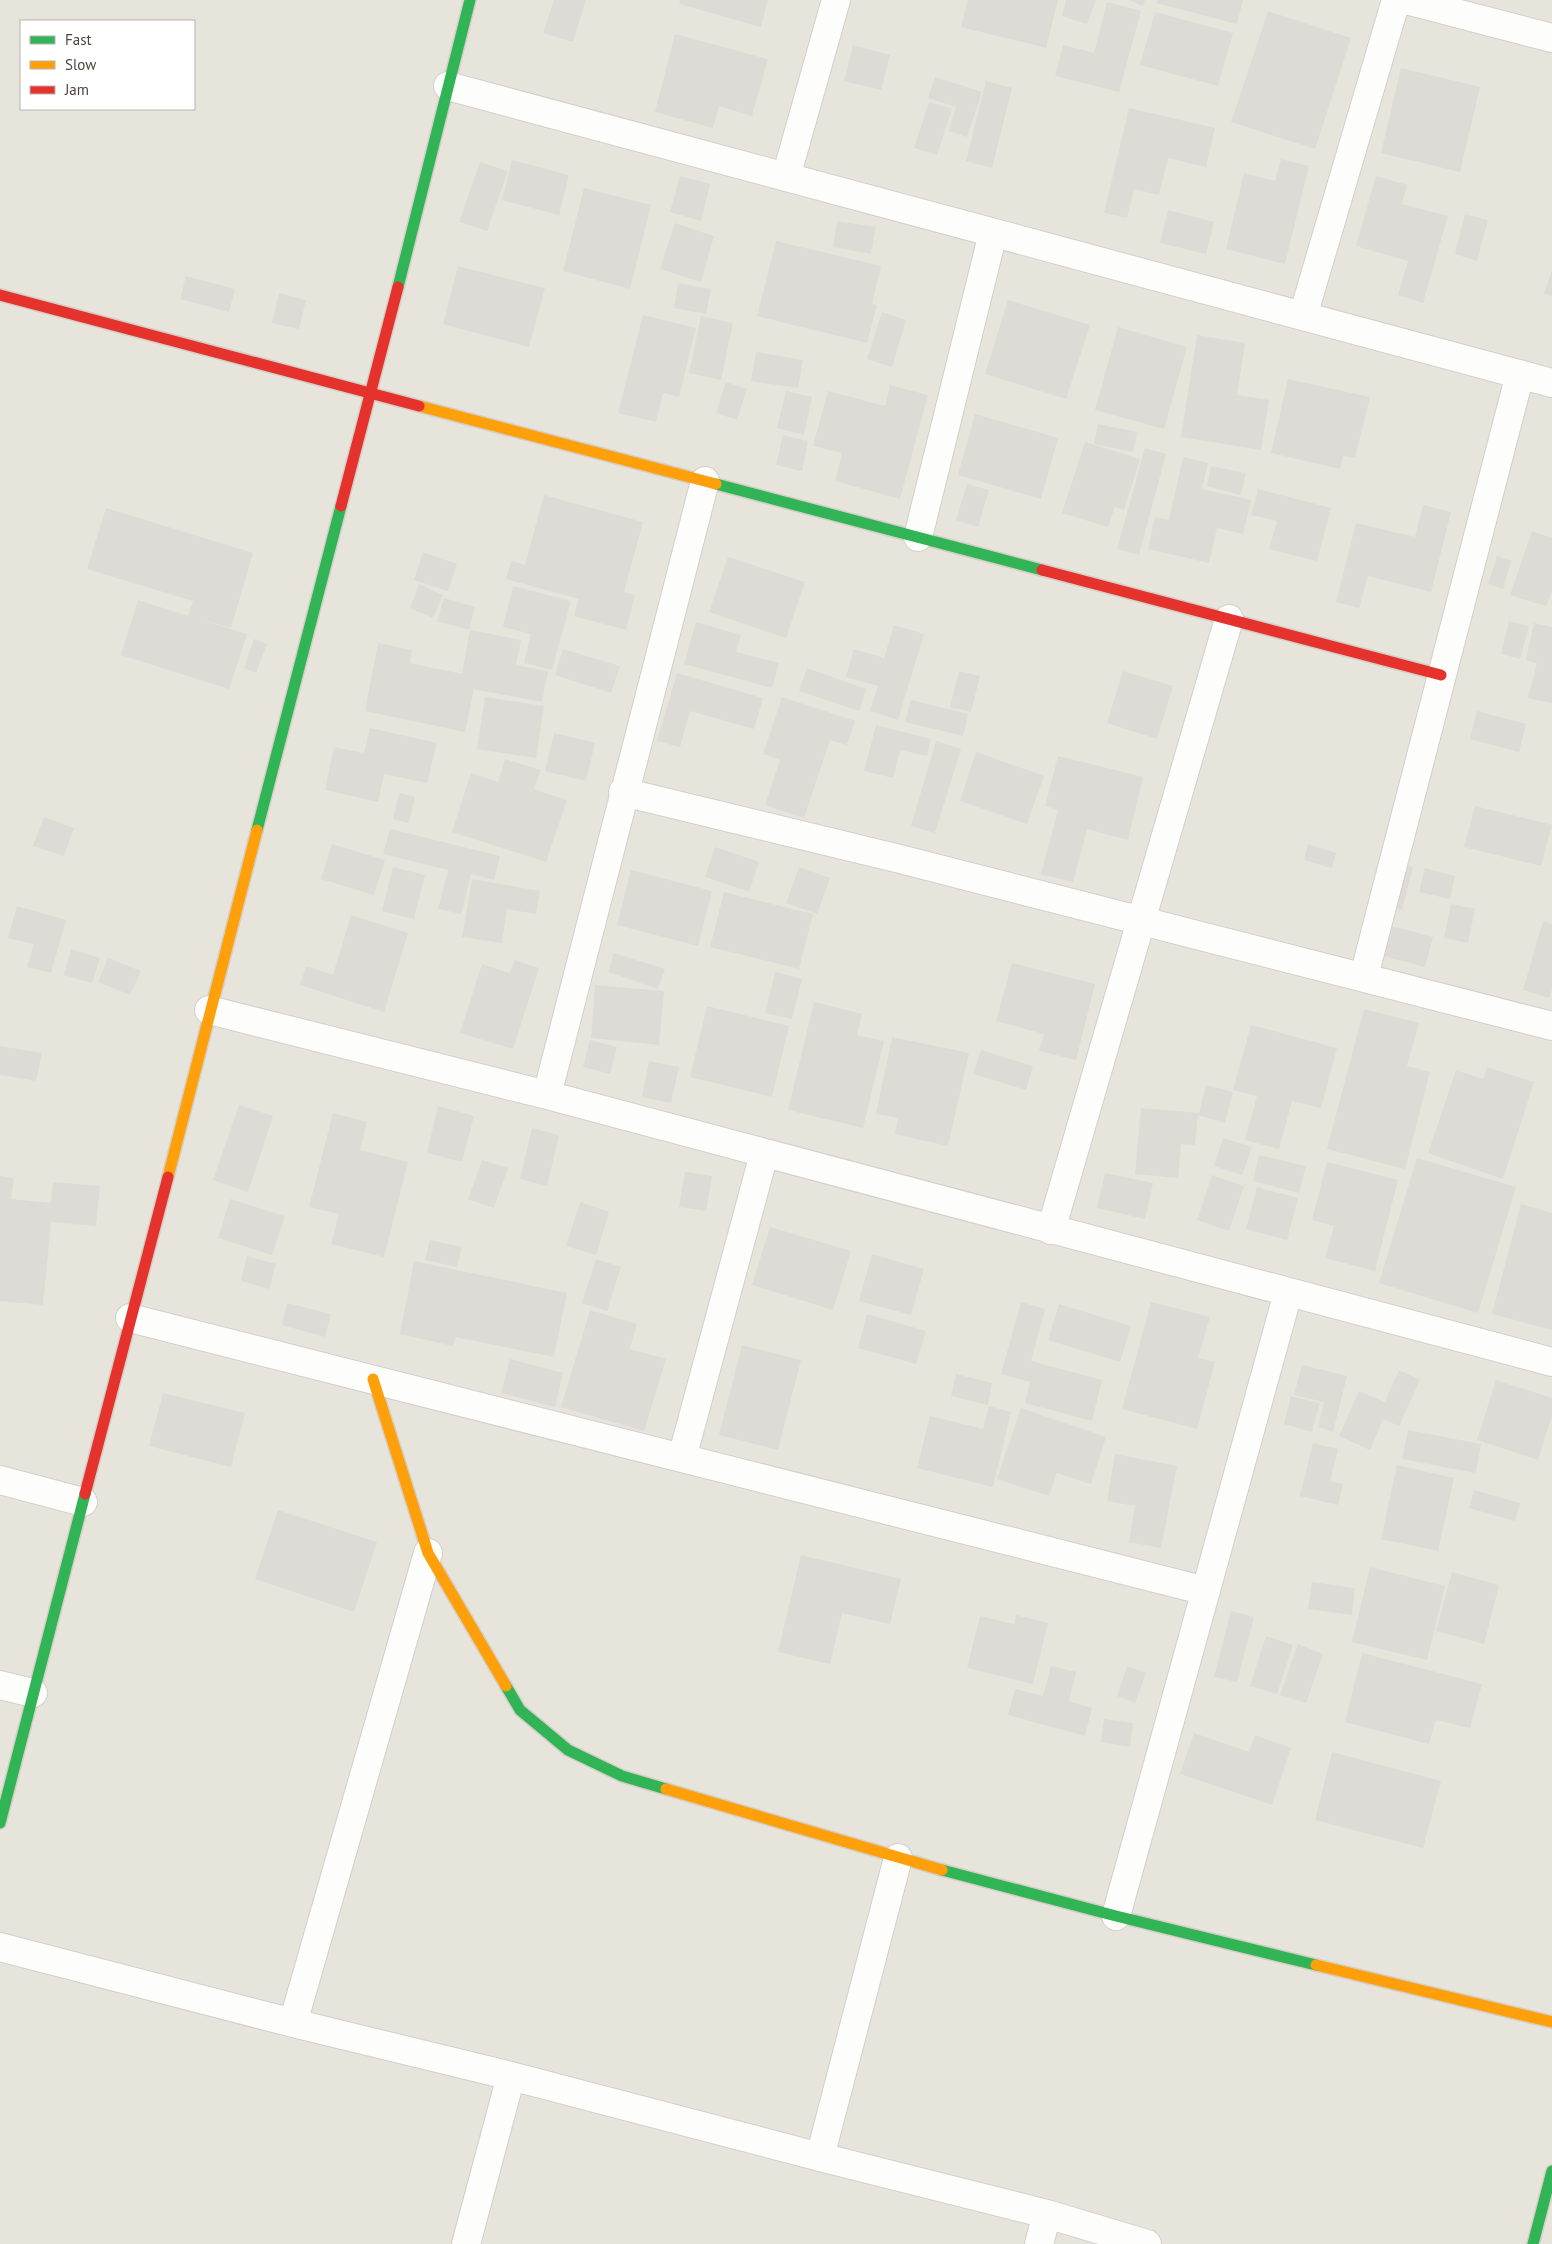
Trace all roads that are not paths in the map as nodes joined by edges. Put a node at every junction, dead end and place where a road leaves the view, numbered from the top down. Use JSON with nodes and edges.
{"nodes":[{"id":1,"x":470,"y":0,"type":"edge"},
{"id":2,"x":836,"y":0,"type":"edge"},
{"id":3,"x":1396,"y":0,"type":"edge"},
{"id":4,"x":1406,"y":0,"type":"edge"},
{"id":5,"x":1552,"y":38,"type":"edge"},
{"id":6,"x":448,"y":86,"type":"junction"},
{"id":7,"x":786,"y":177,"type":"junction"},
{"id":8,"x":993,"y":233,"type":"junction"},
{"id":9,"x":0,"y":295,"type":"edge"},
{"id":10,"x":1303,"y":316,"type":"junction"},
{"id":11,"x":1520,"y":374,"type":"junction"},
{"id":12,"x":1552,"y":382,"type":"edge"},
{"id":13,"x":371,"y":392,"type":"junction"},
{"id":14,"x":705,"y":481,"type":"junction"},
{"id":15,"x":918,"y":537,"type":"junction"},
{"id":16,"x":1229,"y":619,"type":"junction"},
{"id":17,"x":1441,"y":675,"type":"junction"},
{"id":18,"x":623,"y":792,"type":"junction"},
{"id":19,"x":1141,"y":921,"type":"junction"},
{"id":20,"x":1364,"y":976,"type":"junction"},
{"id":21,"x":210,"y":1010,"type":"junction"},
{"id":22,"x":1552,"y":1026,"type":"edge"},
{"id":23,"x":547,"y":1095,"type":"junction"},
{"id":24,"x":764,"y":1154,"type":"junction"},
{"id":25,"x":1051,"y":1230,"type":"junction"},
{"id":26,"x":1288,"y":1294,"type":"junction"},
{"id":27,"x":130,"y":1318,"type":"junction"},
{"id":28,"x":1552,"y":1362,"type":"edge"},
{"id":29,"x":373,"y":1379,"type":"junction"},
{"id":30,"x":682,"y":1458,"type":"junction"},
{"id":31,"x":0,"y":1480,"type":"edge"},
{"id":32,"x":83,"y":1502,"type":"junction"},
{"id":33,"x":428,"y":1553,"type":"junction"},
{"id":34,"x":1206,"y":1591,"type":"junction"},
{"id":35,"x":0,"y":1685,"type":"edge"},
{"id":36,"x":34,"y":1694,"type":"junction"},
{"id":37,"x":0,"y":1823,"type":"edge"},
{"id":38,"x":898,"y":1858,"type":"junction"},
{"id":39,"x":1116,"y":1916,"type":"junction"},
{"id":40,"x":0,"y":1947,"type":"edge"},
{"id":41,"x":1552,"y":2022,"type":"edge"},
{"id":42,"x":294,"y":2023,"type":"junction"},
{"id":43,"x":512,"y":2076,"type":"junction"},
{"id":44,"x":820,"y":2157,"type":"junction"},
{"id":45,"x":1552,"y":2171,"type":"edge"},
{"id":46,"x":1047,"y":2214,"type":"junction"},
{"id":47,"x":466,"y":2244,"type":"edge"},
{"id":48,"x":1040,"y":2244,"type":"edge"},
{"id":49,"x":1147,"y":2244,"type":"edge"},
{"id":50,"x":1533,"y":2244,"type":"edge"}],
"edges":[{"from":1,"to":6,"type":"street"},
{"from":2,"to":7,"type":"street"},
{"from":3,"to":10,"type":"street"},
{"from":4,"to":5,"type":"street"},
{"from":6,"to":7,"type":"street"},
{"from":6,"to":13,"type":"street"},
{"from":7,"to":8,"type":"street"},
{"from":8,"to":10,"type":"street"},
{"from":8,"to":15,"type":"street"},
{"from":9,"to":13,"type":"street"},
{"from":10,"to":11,"type":"street"},
{"from":11,"to":12,"type":"street"},
{"from":11,"to":17,"type":"street"},
{"from":13,"to":14,"type":"street"},
{"from":13,"to":21,"type":"street"},
{"from":14,"to":15,"type":"street"},
{"from":14,"to":18,"type":"street"},
{"from":15,"to":16,"type":"street"},
{"from":16,"to":17,"type":"street"},
{"from":16,"to":19,"type":"street"},
{"from":17,"to":20,"type":"street"},
{"from":18,"to":19,"type":"street"},
{"from":18,"to":23,"type":"street"},
{"from":19,"to":20,"type":"street"},
{"from":19,"to":25,"type":"street"},
{"from":20,"to":22,"type":"street"},
{"from":21,"to":23,"type":"street"},
{"from":21,"to":27,"type":"street"},
{"from":23,"to":24,"type":"street"},
{"from":24,"to":25,"type":"street"},
{"from":24,"to":30,"type":"street"},
{"from":25,"to":26,"type":"street"},
{"from":26,"to":28,"type":"street"},
{"from":26,"to":34,"type":"street"},
{"from":27,"to":29,"type":"street"},
{"from":27,"to":32,"type":"street"},
{"from":29,"to":30,"type":"street"},
{"from":29,"to":33,"type":"street"},
{"from":30,"to":34,"type":"street"},
{"from":31,"to":32,"type":"street"},
{"from":32,"to":36,"type":"street"},
{"from":33,"to":38,"type":"street"},
{"from":33,"to":42,"type":"street"},
{"from":34,"to":39,"type":"street"},
{"from":35,"to":36,"type":"street"},
{"from":36,"to":37,"type":"street"},
{"from":38,"to":39,"type":"street"},
{"from":38,"to":44,"type":"street"},
{"from":39,"to":41,"type":"street"},
{"from":40,"to":42,"type":"street"},
{"from":42,"to":43,"type":"street"},
{"from":43,"to":44,"type":"street"},
{"from":43,"to":47,"type":"street"},
{"from":44,"to":46,"type":"street"},
{"from":45,"to":50,"type":"street"},
{"from":46,"to":48,"type":"street"},
{"from":46,"to":49,"type":"street"}]}
